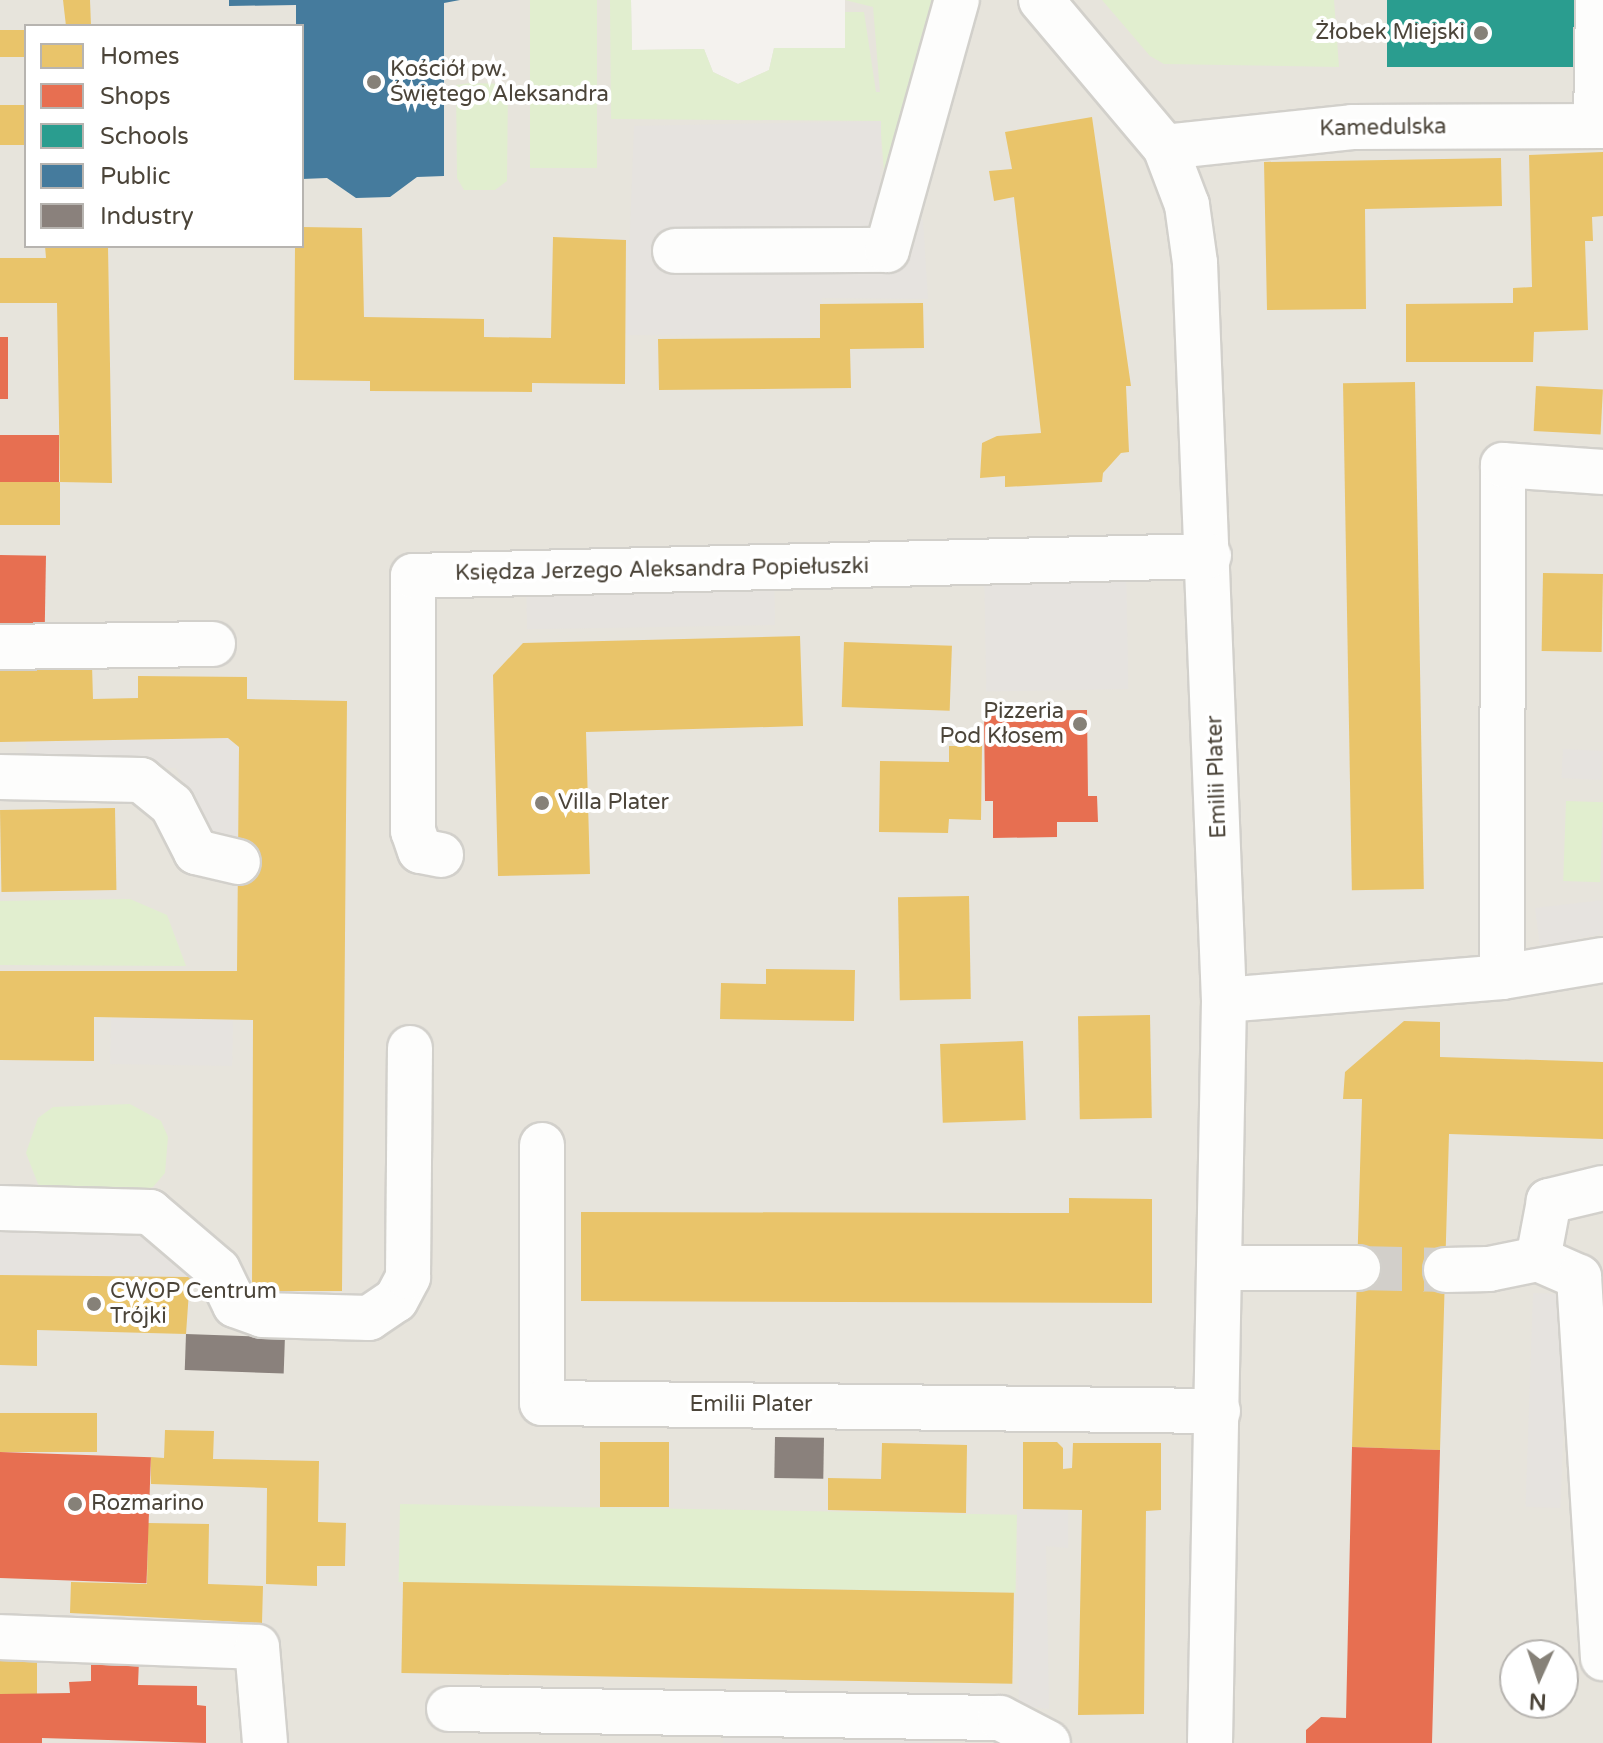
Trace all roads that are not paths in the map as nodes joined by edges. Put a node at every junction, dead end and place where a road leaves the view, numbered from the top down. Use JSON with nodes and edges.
{"nodes":[{"id":1,"x":957,"y":0,"type":"edge"},
{"id":2,"x":1041,"y":0,"type":"edge"},
{"id":3,"x":1598,"y":0,"type":"edge"},
{"id":4,"x":1600,"y":126,"type":"edge"},
{"id":5,"x":1165,"y":147,"type":"junction"},
{"id":6,"x":675,"y":251,"type":"dead end"},
{"id":7,"x":1603,"y":472,"type":"edge"},
{"id":8,"x":1209,"y":556,"type":"junction"},
{"id":9,"x":213,"y":644,"type":"dead end"},
{"id":10,"x":0,"y":647,"type":"edge"},
{"id":11,"x":0,"y":777,"type":"edge"},
{"id":12,"x":441,"y":855,"type":"dead end"},
{"id":13,"x":238,"y":862,"type":"dead end"},
{"id":14,"x":1603,"y":960,"type":"edge"},
{"id":15,"x":1502,"y":977,"type":"junction"},
{"id":16,"x":1224,"y":1000,"type":"junction"},
{"id":17,"x":410,"y":1048,"type":"dead end"},
{"id":18,"x":542,"y":1145,"type":"dead end"},
{"id":19,"x":1603,"y":1188,"type":"edge"},
{"id":20,"x":0,"y":1208,"type":"edge"},
{"id":21,"x":1538,"y":1259,"type":"junction"},
{"id":22,"x":1220,"y":1268,"type":"junction"},
{"id":23,"x":1358,"y":1268,"type":"tunnel mouth"},
{"id":24,"x":1446,"y":1270,"type":"tunnel mouth"},
{"id":25,"x":1218,"y":1411,"type":"junction"},
{"id":26,"x":0,"y":1637,"type":"edge"},
{"id":27,"x":1603,"y":1658,"type":"edge"},
{"id":28,"x":449,"y":1709,"type":"dead end"},
{"id":29,"x":265,"y":1743,"type":"edge"},
{"id":30,"x":1048,"y":1743,"type":"edge"},
{"id":31,"x":1210,"y":1743,"type":"edge"}],
"edges":[{"from":1,"to":6,"type":"street"},
{"from":2,"to":5,"type":"street","name":"Emilii Plater"},
{"from":3,"to":4,"type":"street"},
{"from":4,"to":5,"type":"street","name":"Kamedulska"},
{"from":5,"to":8,"type":"street","name":"Emilii Plater"},
{"from":7,"to":15,"type":"street"},
{"from":8,"to":12,"type":"street","name":"Księdza Jerzego Aleksandra Popiełuszki"},
{"from":8,"to":16,"type":"street","name":"Emilii Plater"},
{"from":9,"to":10,"type":"street"},
{"from":11,"to":13,"type":"street"},
{"from":14,"to":15,"type":"street"},
{"from":15,"to":16,"type":"street"},
{"from":16,"to":22,"type":"street","name":"Emilii Plater"},
{"from":17,"to":20,"type":"street"},
{"from":18,"to":25,"type":"street","name":"Emilii Plater"},
{"from":19,"to":21,"type":"street"},
{"from":21,"to":24,"type":"street"},
{"from":21,"to":27,"type":"street"},
{"from":22,"to":23,"type":"street"},
{"from":22,"to":25,"type":"street","name":"Emilii Plater"},
{"from":25,"to":31,"type":"street","name":"Emilii Plater"},
{"from":26,"to":29,"type":"street"},
{"from":28,"to":30,"type":"street"}]}
